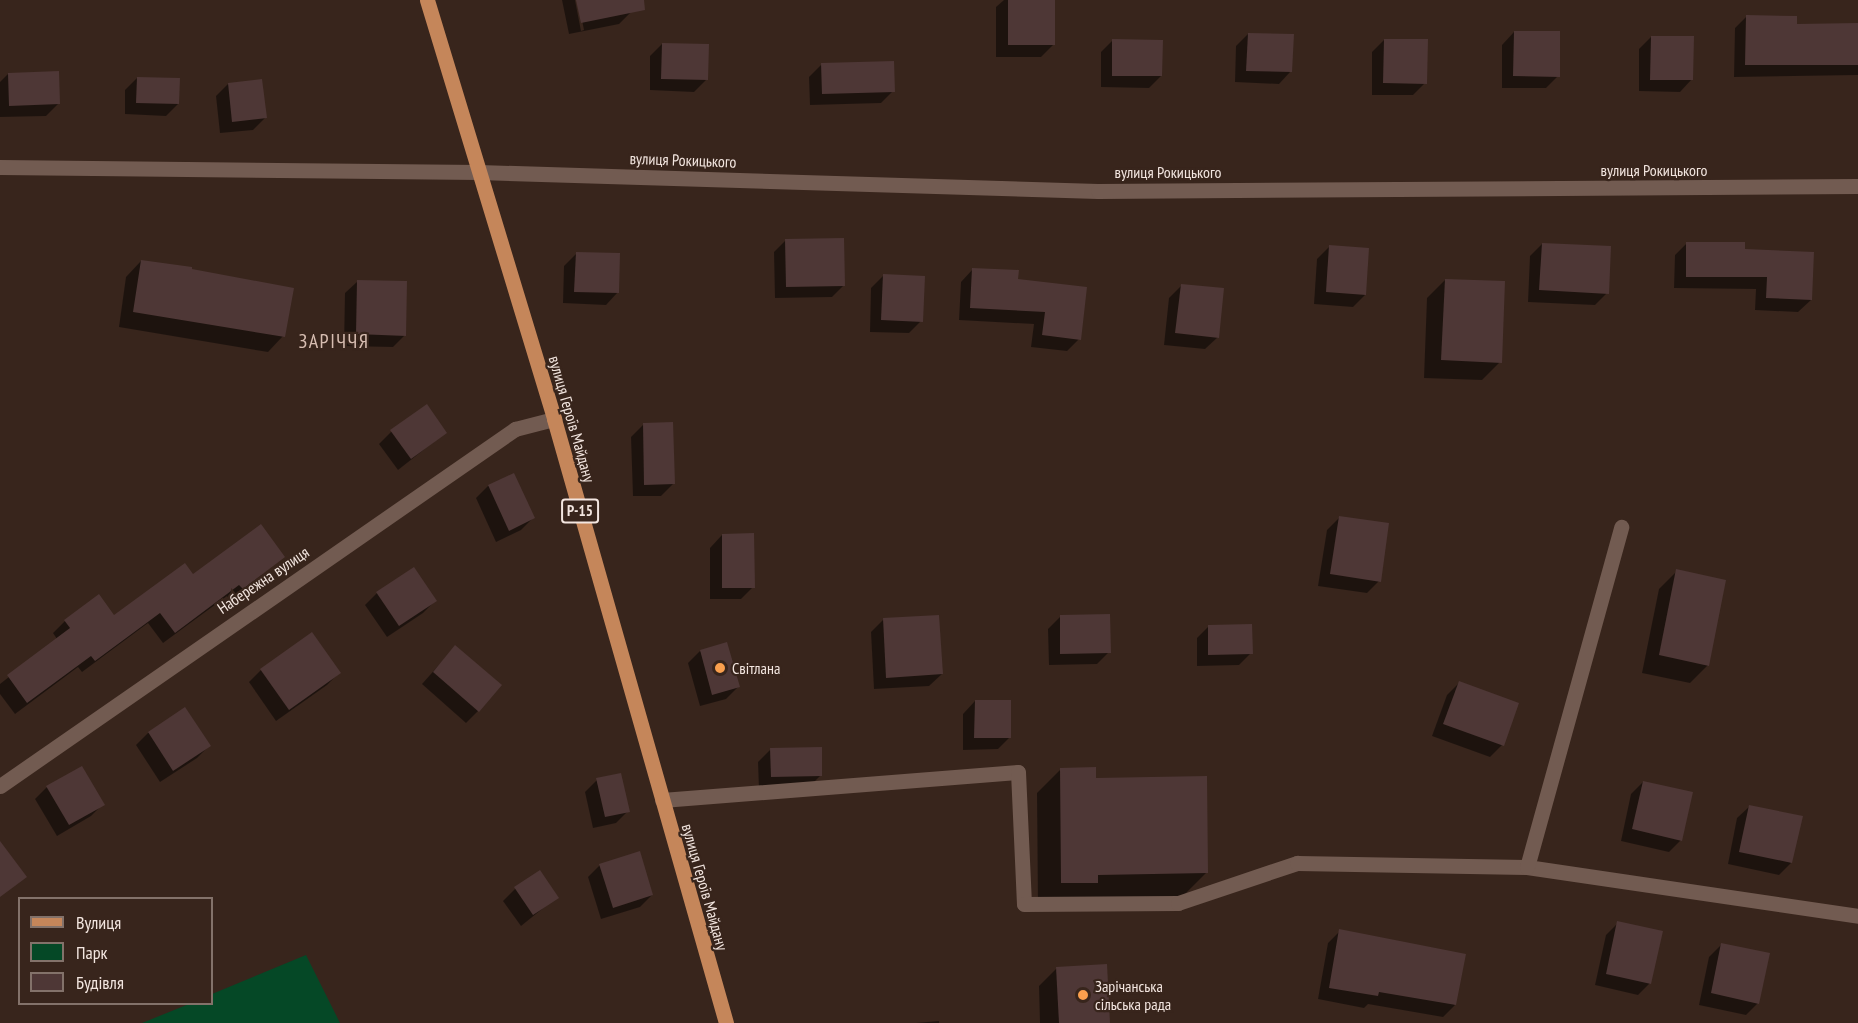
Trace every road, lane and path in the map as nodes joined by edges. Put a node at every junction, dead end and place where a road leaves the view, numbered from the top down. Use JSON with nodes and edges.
{"nodes":[{"id":1,"x":427,"y":0,"type":"edge"},
{"id":2,"x":0,"y":167,"type":"edge"},
{"id":3,"x":479,"y":172,"type":"junction"},
{"id":4,"x":1858,"y":186,"type":"edge"},
{"id":5,"x":554,"y":419,"type":"junction"},
{"id":6,"x":1621,"y":527,"type":"dead end"},
{"id":7,"x":0,"y":786,"type":"edge"},
{"id":8,"x":662,"y":800,"type":"junction"},
{"id":9,"x":1527,"y":867,"type":"junction"},
{"id":10,"x":1858,"y":916,"type":"edge"},
{"id":11,"x":726,"y":1023,"type":"edge"}],
"edges":[{"from":1,"to":3,"type":"main road","name":"вулиця Героїв Майдану","number":"Р-15"},
{"from":2,"to":3,"type":"street","name":"вулиця Рокицького"},
{"from":3,"to":4,"type":"street","name":"вулиця Рокицького"},
{"from":3,"to":5,"type":"main road","name":"вулиця Героїв Майдану","number":"Р-15"},
{"from":5,"to":7,"type":"street","name":"Набережна вулиця"},
{"from":5,"to":8,"type":"main road","name":"вулиця Героїв Майдану","number":"Р-15"},
{"from":6,"to":9,"type":"street"},
{"from":8,"to":9,"type":"street"},
{"from":8,"to":11,"type":"main road","name":"вулиця Героїв Майдану","number":"Р-15"},
{"from":9,"to":10,"type":"street"}]}
